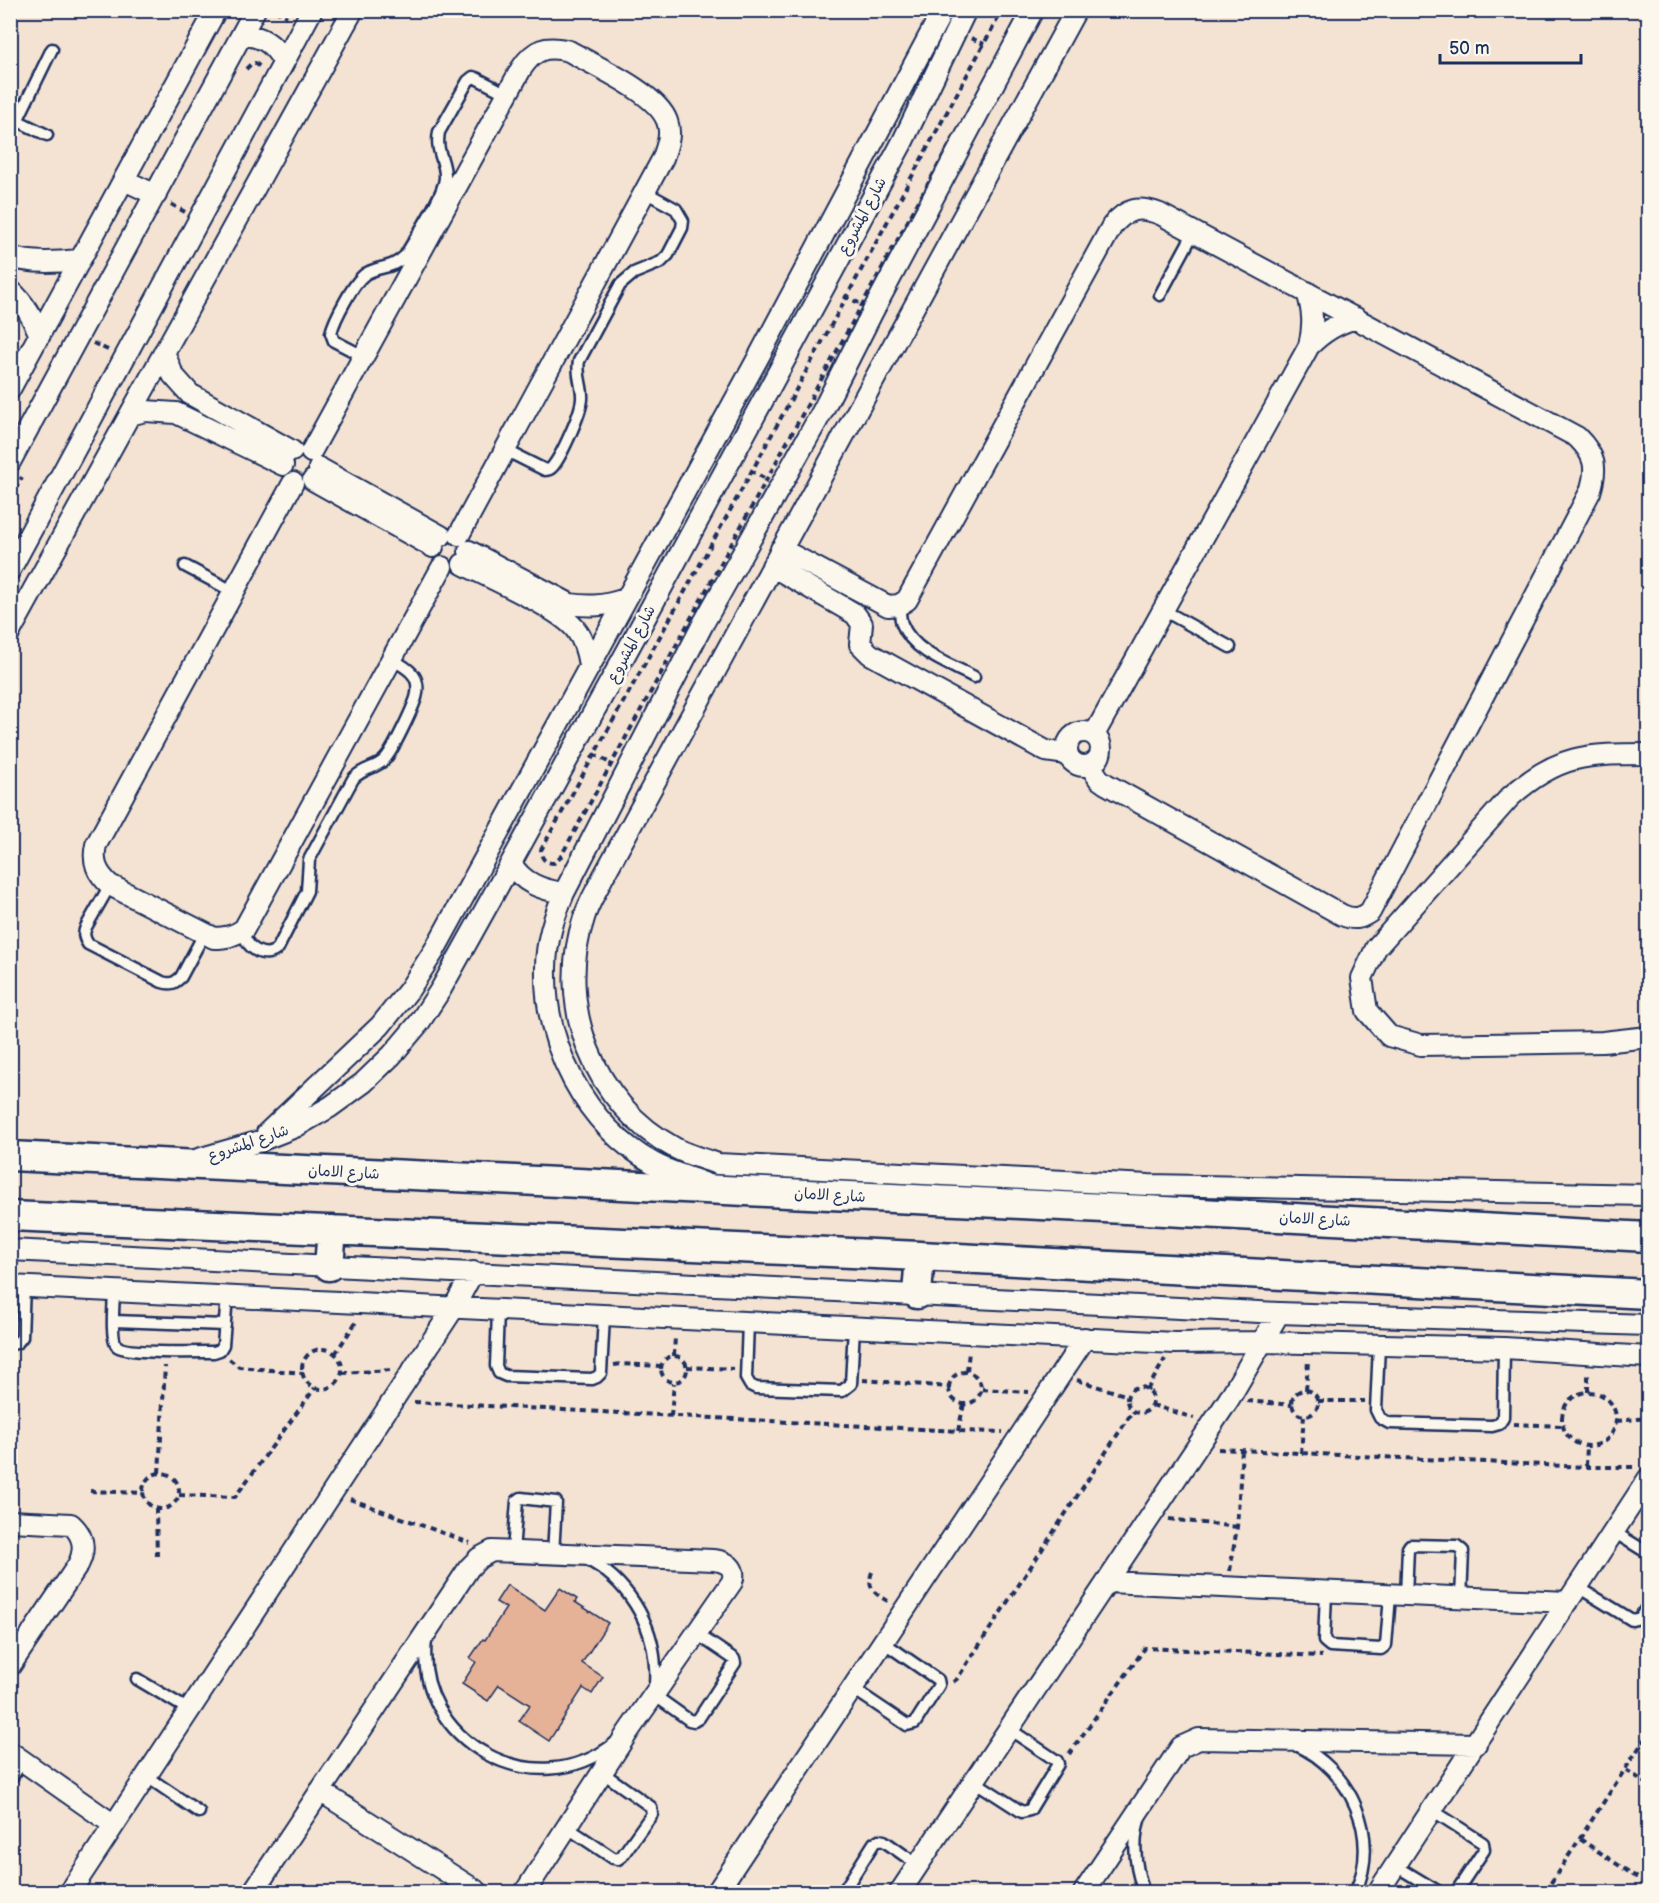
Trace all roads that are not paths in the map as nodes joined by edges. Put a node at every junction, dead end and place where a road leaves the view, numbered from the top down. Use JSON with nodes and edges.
{"nodes":[{"id":1,"x":216,"y":10,"type":"edge"},
{"id":2,"x":255,"y":10,"type":"edge"},
{"id":3,"x":312,"y":10,"type":"edge"},
{"id":4,"x":352,"y":10,"type":"edge"},
{"id":5,"x":943,"y":10,"type":"edge"},
{"id":6,"x":966,"y":10,"type":"edge"},
{"id":7,"x":1076,"y":10,"type":"edge"},
{"id":8,"x":1030,"y":13,"type":"edge"},
{"id":9,"x":242,"y":35,"type":"junction"},
{"id":10,"x":52,"y":49,"type":"dead end"},
{"id":11,"x":283,"y":61,"type":"junction"},
{"id":12,"x":507,"y":94,"type":"junction"},
{"id":13,"x":14,"y":119,"type":"edge"},
{"id":14,"x":47,"y":135,"type":"dead end"},
{"id":15,"x":124,"y":180,"type":"junction"},
{"id":16,"x":645,"y":192,"type":"junction"},
{"id":17,"x":156,"y":195,"type":"junction"},
{"id":18,"x":1194,"y":232,"type":"junction"},
{"id":19,"x":10,"y":257,"type":"edge"},
{"id":20,"x":80,"y":260,"type":"junction"},
{"id":21,"x":10,"y":290,"type":"edge"},
{"id":22,"x":1307,"y":292,"type":"junction"},
{"id":23,"x":160,"y":294,"type":"junction"},
{"id":24,"x":1160,"y":295,"type":"dead end"},
{"id":25,"x":189,"y":309,"type":"junction"},
{"id":26,"x":1356,"y":318,"type":"junction"},
{"id":27,"x":40,"y":335,"type":"junction"},
{"id":28,"x":1309,"y":346,"type":"junction"},
{"id":29,"x":164,"y":352,"type":"junction"},
{"id":30,"x":363,"y":356,"type":"junction"},
{"id":31,"x":10,"y":389,"type":"edge"},
{"id":32,"x":822,"y":412,"type":"junction"},
{"id":33,"x":130,"y":415,"type":"junction"},
{"id":34,"x":849,"y":426,"type":"junction"},
{"id":35,"x":505,"y":450,"type":"junction"},
{"id":36,"x":12,"y":456,"type":"edge"},
{"id":37,"x":304,"y":463,"type":"junction"},
{"id":38,"x":453,"y":546,"type":"junction"},
{"id":39,"x":776,"y":558,"type":"junction"},
{"id":40,"x":185,"y":566,"type":"dead end"},
{"id":41,"x":10,"y":570,"type":"edge"},
{"id":42,"x":234,"y":592,"type":"junction"},
{"id":43,"x":625,"y":599,"type":"junction"},
{"id":44,"x":898,"y":605,"type":"junction"},
{"id":45,"x":1163,"y":610,"type":"junction"},
{"id":46,"x":703,"y":616,"type":"junction"},
{"id":47,"x":10,"y":632,"type":"edge"},
{"id":48,"x":733,"y":637,"type":"junction"},
{"id":49,"x":1230,"y":647,"type":"dead end"},
{"id":50,"x":392,"y":659,"type":"junction"},
{"id":51,"x":589,"y":665,"type":"junction"},
{"id":52,"x":974,"y":677,"type":"dead end"},
{"id":53,"x":1094,"y":735,"type":"junction"},
{"id":54,"x":547,"y":744,"type":"junction"},
{"id":55,"x":574,"y":751,"type":"junction"},
{"id":56,"x":1066,"y":751,"type":"junction"},
{"id":57,"x":1648,"y":754,"type":"edge"},
{"id":58,"x":1090,"y":765,"type":"junction"},
{"id":59,"x":511,"y":863,"type":"junction"},
{"id":60,"x":110,"y":885,"type":"junction"},
{"id":61,"x":564,"y":892,"type":"junction"},
{"id":62,"x":244,"y":929,"type":"junction"},
{"id":63,"x":204,"y":934,"type":"junction"},
{"id":64,"x":1648,"y":1037,"type":"edge"},
{"id":65,"x":257,"y":1143,"type":"junction"},
{"id":66,"x":16,"y":1153,"type":"edge"},
{"id":67,"x":183,"y":1164,"type":"junction"},
{"id":68,"x":721,"y":1190,"type":"junction"},
{"id":69,"x":1648,"y":1195,"type":"edge"},
{"id":70,"x":10,"y":1216,"type":"edge"},
{"id":71,"x":332,"y":1230,"type":"junction"},
{"id":72,"x":1648,"y":1237,"type":"edge"},
{"id":73,"x":10,"y":1250,"type":"edge"},
{"id":74,"x":920,"y":1256,"type":"junction"},
{"id":75,"x":329,"y":1266,"type":"junction"},
{"id":76,"x":473,"y":1272,"type":"junction"},
{"id":77,"x":17,"y":1286,"type":"edge"},
{"id":78,"x":114,"y":1291,"type":"junction"},
{"id":79,"x":917,"y":1294,"type":"junction"},
{"id":80,"x":1648,"y":1294,"type":"edge"},
{"id":81,"x":227,"y":1297,"type":"junction"},
{"id":82,"x":453,"y":1309,"type":"junction"},
{"id":83,"x":498,"y":1311,"type":"junction"},
{"id":84,"x":1279,"y":1313,"type":"junction"},
{"id":85,"x":604,"y":1316,"type":"junction"},
{"id":86,"x":10,"y":1317,"type":"edge"},
{"id":87,"x":23,"y":1318,"type":"junction"},
{"id":88,"x":114,"y":1321,"type":"junction"},
{"id":89,"x":748,"y":1322,"type":"junction"},
{"id":90,"x":225,"y":1325,"type":"junction"},
{"id":91,"x":1648,"y":1325,"type":"edge"},
{"id":92,"x":854,"y":1327,"type":"junction"},
{"id":93,"x":1086,"y":1338,"type":"junction"},
{"id":94,"x":1263,"y":1342,"type":"junction"},
{"id":95,"x":10,"y":1345,"type":"edge"},
{"id":96,"x":1379,"y":1346,"type":"junction"},
{"id":97,"x":1504,"y":1348,"type":"junction"},
{"id":98,"x":1648,"y":1357,"type":"edge"},
{"id":99,"x":1643,"y":1473,"type":"edge"},
{"id":100,"x":10,"y":1521,"type":"edge"},
{"id":101,"x":1614,"y":1532,"type":"junction"},
{"id":102,"x":513,"y":1552,"type":"junction"},
{"id":103,"x":1648,"y":1553,"type":"edge"},
{"id":104,"x":553,"y":1554,"type":"junction"},
{"id":105,"x":578,"y":1554,"type":"junction"},
{"id":106,"x":1107,"y":1582,"type":"junction"},
{"id":107,"x":1326,"y":1593,"type":"junction"},
{"id":108,"x":1573,"y":1595,"type":"junction"},
{"id":109,"x":1398,"y":1596,"type":"junction"},
{"id":110,"x":1461,"y":1599,"type":"junction"},
{"id":111,"x":1648,"y":1605,"type":"edge"},
{"id":112,"x":427,"y":1630,"type":"junction"},
{"id":113,"x":697,"y":1634,"type":"junction"},
{"id":114,"x":883,"y":1642,"type":"junction"},
{"id":115,"x":10,"y":1666,"type":"edge"},
{"id":116,"x":137,"y":1679,"type":"dead end"},
{"id":117,"x":852,"y":1688,"type":"junction"},
{"id":118,"x":654,"y":1695,"type":"junction"},
{"id":119,"x":189,"y":1710,"type":"junction"},
{"id":120,"x":1009,"y":1729,"type":"junction"},
{"id":121,"x":628,"y":1732,"type":"junction"},
{"id":122,"x":1282,"y":1739,"type":"junction"},
{"id":123,"x":1476,"y":1744,"type":"junction"},
{"id":124,"x":17,"y":1757,"type":"edge"},
{"id":125,"x":603,"y":1773,"type":"junction"},
{"id":126,"x":146,"y":1776,"type":"junction"},
{"id":127,"x":10,"y":1780,"type":"edge"},
{"id":128,"x":974,"y":1780,"type":"junction"},
{"id":129,"x":320,"y":1791,"type":"junction"},
{"id":130,"x":1146,"y":1799,"type":"junction"},
{"id":131,"x":1432,"y":1810,"type":"junction"},
{"id":132,"x":199,"y":1812,"type":"dead end"},
{"id":133,"x":114,"y":1825,"type":"junction"},
{"id":134,"x":568,"y":1828,"type":"junction"},
{"id":135,"x":918,"y":1864,"type":"junction"},
{"id":136,"x":1395,"y":1866,"type":"junction"},
{"id":137,"x":70,"y":1893,"type":"edge"},
{"id":138,"x":253,"y":1893,"type":"edge"},
{"id":139,"x":478,"y":1893,"type":"edge"},
{"id":140,"x":525,"y":1893,"type":"edge"},
{"id":141,"x":717,"y":1893,"type":"edge"},
{"id":142,"x":843,"y":1893,"type":"edge"},
{"id":143,"x":900,"y":1893,"type":"edge"},
{"id":144,"x":1084,"y":1893,"type":"edge"},
{"id":145,"x":1144,"y":1893,"type":"edge"},
{"id":146,"x":1355,"y":1893,"type":"edge"},
{"id":147,"x":1378,"y":1893,"type":"edge"},
{"id":148,"x":1439,"y":1893,"type":"edge"},
{"id":149,"x":1456,"y":1893,"type":"edge"}],
"edges":[{"from":1,"to":15,"type":"street"},
{"from":2,"to":9,"type":"street"},
{"from":3,"to":11,"type":"street"},
{"from":4,"to":25,"type":"street"},
{"from":5,"to":43,"type":"street"},
{"from":6,"to":55,"type":"street","name":"شارع المشروع"},
{"from":7,"to":34,"type":"street"},
{"from":8,"to":32,"type":"street"},
{"from":9,"to":11,"type":"street"},
{"from":9,"to":17,"type":"street"},
{"from":10,"to":13,"type":"lane"},
{"from":11,"to":23,"type":"street"},
{"from":12,"to":16,"type":"street"},
{"from":12,"to":30,"type":"street"},
{"from":12,"to":30,"type":"lane"},
{"from":13,"to":14,"type":"lane"},
{"from":15,"to":17,"type":"street"},
{"from":15,"to":20,"type":"street"},
{"from":16,"to":35,"type":"street"},
{"from":16,"to":35,"type":"lane"},
{"from":17,"to":36,"type":"street"},
{"from":18,"to":22,"type":"street"},
{"from":18,"to":24,"type":"lane"},
{"from":18,"to":44,"type":"street"},
{"from":19,"to":20,"type":"street"},
{"from":20,"to":27,"type":"street"},
{"from":21,"to":27,"type":"street"},
{"from":22,"to":26,"type":"street"},
{"from":22,"to":28,"type":"street"},
{"from":23,"to":25,"type":"street"},
{"from":23,"to":41,"type":"street"},
{"from":25,"to":29,"type":"street"},
{"from":26,"to":28,"type":"street"},
{"from":26,"to":58,"type":"street"},
{"from":27,"to":31,"type":"street"},
{"from":28,"to":45,"type":"street"},
{"from":29,"to":33,"type":"street"},
{"from":29,"to":37,"type":"street"},
{"from":30,"to":37,"type":"street"},
{"from":32,"to":34,"type":"street"},
{"from":32,"to":46,"type":"street"},
{"from":33,"to":37,"type":"street"},
{"from":33,"to":47,"type":"street"},
{"from":34,"to":39,"type":"street"},
{"from":35,"to":38,"type":"street"},
{"from":37,"to":38,"type":"street"},
{"from":37,"to":42,"type":"street"},
{"from":38,"to":43,"type":"street"},
{"from":38,"to":50,"type":"street"},
{"from":38,"to":51,"type":"street"},
{"from":39,"to":44,"type":"street"},
{"from":39,"to":48,"type":"street"},
{"from":39,"to":56,"type":"street"},
{"from":40,"to":42,"type":"lane"},
{"from":42,"to":60,"type":"street"},
{"from":43,"to":51,"type":"street"},
{"from":44,"to":52,"type":"lane"},
{"from":45,"to":49,"type":"lane"},
{"from":45,"to":53,"type":"street"},
{"from":46,"to":48,"type":"street"},
{"from":46,"to":61,"type":"street"},
{"from":48,"to":69,"type":"street"},
{"from":50,"to":62,"type":"street"},
{"from":50,"to":62,"type":"lane"},
{"from":51,"to":54,"type":"street"},
{"from":53,"to":56,"type":"street"},
{"from":53,"to":58,"type":"street"},
{"from":54,"to":55,"type":"street"},
{"from":54,"to":65,"type":"street"},
{"from":55,"to":59,"type":"street","name":"شارع المشروع"},
{"from":56,"to":58,"type":"street"},
{"from":57,"to":64,"type":"street"},
{"from":59,"to":61,"type":"street"},
{"from":59,"to":65,"type":"street","name":"شارع المشروع"},
{"from":60,"to":63,"type":"street"},
{"from":60,"to":63,"type":"lane"},
{"from":61,"to":68,"type":"street"},
{"from":62,"to":63,"type":"street"},
{"from":65,"to":67,"type":"street","name":"شارع المشروع"},
{"from":66,"to":67,"type":"street","name":"شارع الامان"},
{"from":67,"to":68,"type":"street","name":"شارع الامان"},
{"from":68,"to":72,"type":"street","name":"شارع الامان"},
{"from":70,"to":71,"type":"street"},
{"from":71,"to":74,"type":"street"},
{"from":71,"to":75,"type":"street"},
{"from":73,"to":75,"type":"street"},
{"from":74,"to":79,"type":"street"},
{"from":74,"to":80,"type":"street"},
{"from":75,"to":76,"type":"street"},
{"from":76,"to":79,"type":"street"},
{"from":76,"to":82,"type":"street"},
{"from":77,"to":78,"type":"street"},
{"from":77,"to":87,"type":"lane"},
{"from":78,"to":81,"type":"street"},
{"from":78,"to":88,"type":"lane"},
{"from":79,"to":84,"type":"street"},
{"from":81,"to":82,"type":"street"},
{"from":81,"to":90,"type":"lane"},
{"from":82,"to":83,"type":"street"},
{"from":82,"to":119,"type":"street"},
{"from":83,"to":85,"type":"street"},
{"from":83,"to":85,"type":"lane"},
{"from":84,"to":91,"type":"street"},
{"from":84,"to":94,"type":"street"},
{"from":85,"to":89,"type":"street"},
{"from":86,"to":87,"type":"lane"},
{"from":87,"to":95,"type":"lane"},
{"from":88,"to":90,"type":"lane"},
{"from":88,"to":90,"type":"lane"},
{"from":89,"to":92,"type":"street"},
{"from":89,"to":92,"type":"lane"},
{"from":92,"to":93,"type":"street"},
{"from":93,"to":94,"type":"street"},
{"from":93,"to":114,"type":"street"},
{"from":94,"to":96,"type":"street"},
{"from":94,"to":106,"type":"street"},
{"from":96,"to":97,"type":"street"},
{"from":96,"to":97,"type":"lane"},
{"from":97,"to":98,"type":"street"},
{"from":99,"to":101,"type":"street"},
{"from":100,"to":115,"type":"street"},
{"from":101,"to":103,"type":"lane"},
{"from":101,"to":108,"type":"street"},
{"from":102,"to":104,"type":"street"},
{"from":102,"to":104,"type":"lane"},
{"from":102,"to":112,"type":"street"},
{"from":104,"to":105,"type":"street"},
{"from":105,"to":113,"type":"street"},
{"from":105,"to":118,"type":"lane"},
{"from":106,"to":107,"type":"street"},
{"from":106,"to":120,"type":"street"},
{"from":107,"to":109,"type":"street"},
{"from":107,"to":109,"type":"lane"},
{"from":108,"to":110,"type":"street"},
{"from":108,"to":111,"type":"lane"},
{"from":108,"to":123,"type":"street"},
{"from":109,"to":110,"type":"street"},
{"from":109,"to":110,"type":"lane"},
{"from":112,"to":121,"type":"lane"},
{"from":112,"to":129,"type":"street"},
{"from":113,"to":118,"type":"street"},
{"from":113,"to":118,"type":"lane"},
{"from":114,"to":117,"type":"street"},
{"from":114,"to":117,"type":"lane"},
{"from":116,"to":119,"type":"lane"},
{"from":117,"to":141,"type":"street"},
{"from":118,"to":121,"type":"street"},
{"from":119,"to":126,"type":"street"},
{"from":120,"to":128,"type":"street"},
{"from":120,"to":128,"type":"lane"},
{"from":121,"to":125,"type":"street"},
{"from":122,"to":123,"type":"street"},
{"from":122,"to":130,"type":"street"},
{"from":122,"to":146,"type":"lane"},
{"from":123,"to":131,"type":"street"},
{"from":124,"to":127,"type":"lane"},
{"from":124,"to":133,"type":"street"},
{"from":125,"to":134,"type":"street"},
{"from":125,"to":134,"type":"lane"},
{"from":126,"to":132,"type":"lane"},
{"from":126,"to":133,"type":"street"},
{"from":128,"to":135,"type":"street"},
{"from":129,"to":138,"type":"street"},
{"from":129,"to":139,"type":"street"},
{"from":130,"to":144,"type":"street"},
{"from":130,"to":145,"type":"lane"},
{"from":131,"to":136,"type":"street"},
{"from":131,"to":149,"type":"lane"},
{"from":133,"to":137,"type":"street"},
{"from":134,"to":140,"type":"street"},
{"from":135,"to":142,"type":"lane"},
{"from":135,"to":143,"type":"street"},
{"from":136,"to":147,"type":"street"},
{"from":136,"to":148,"type":"lane"}]}
